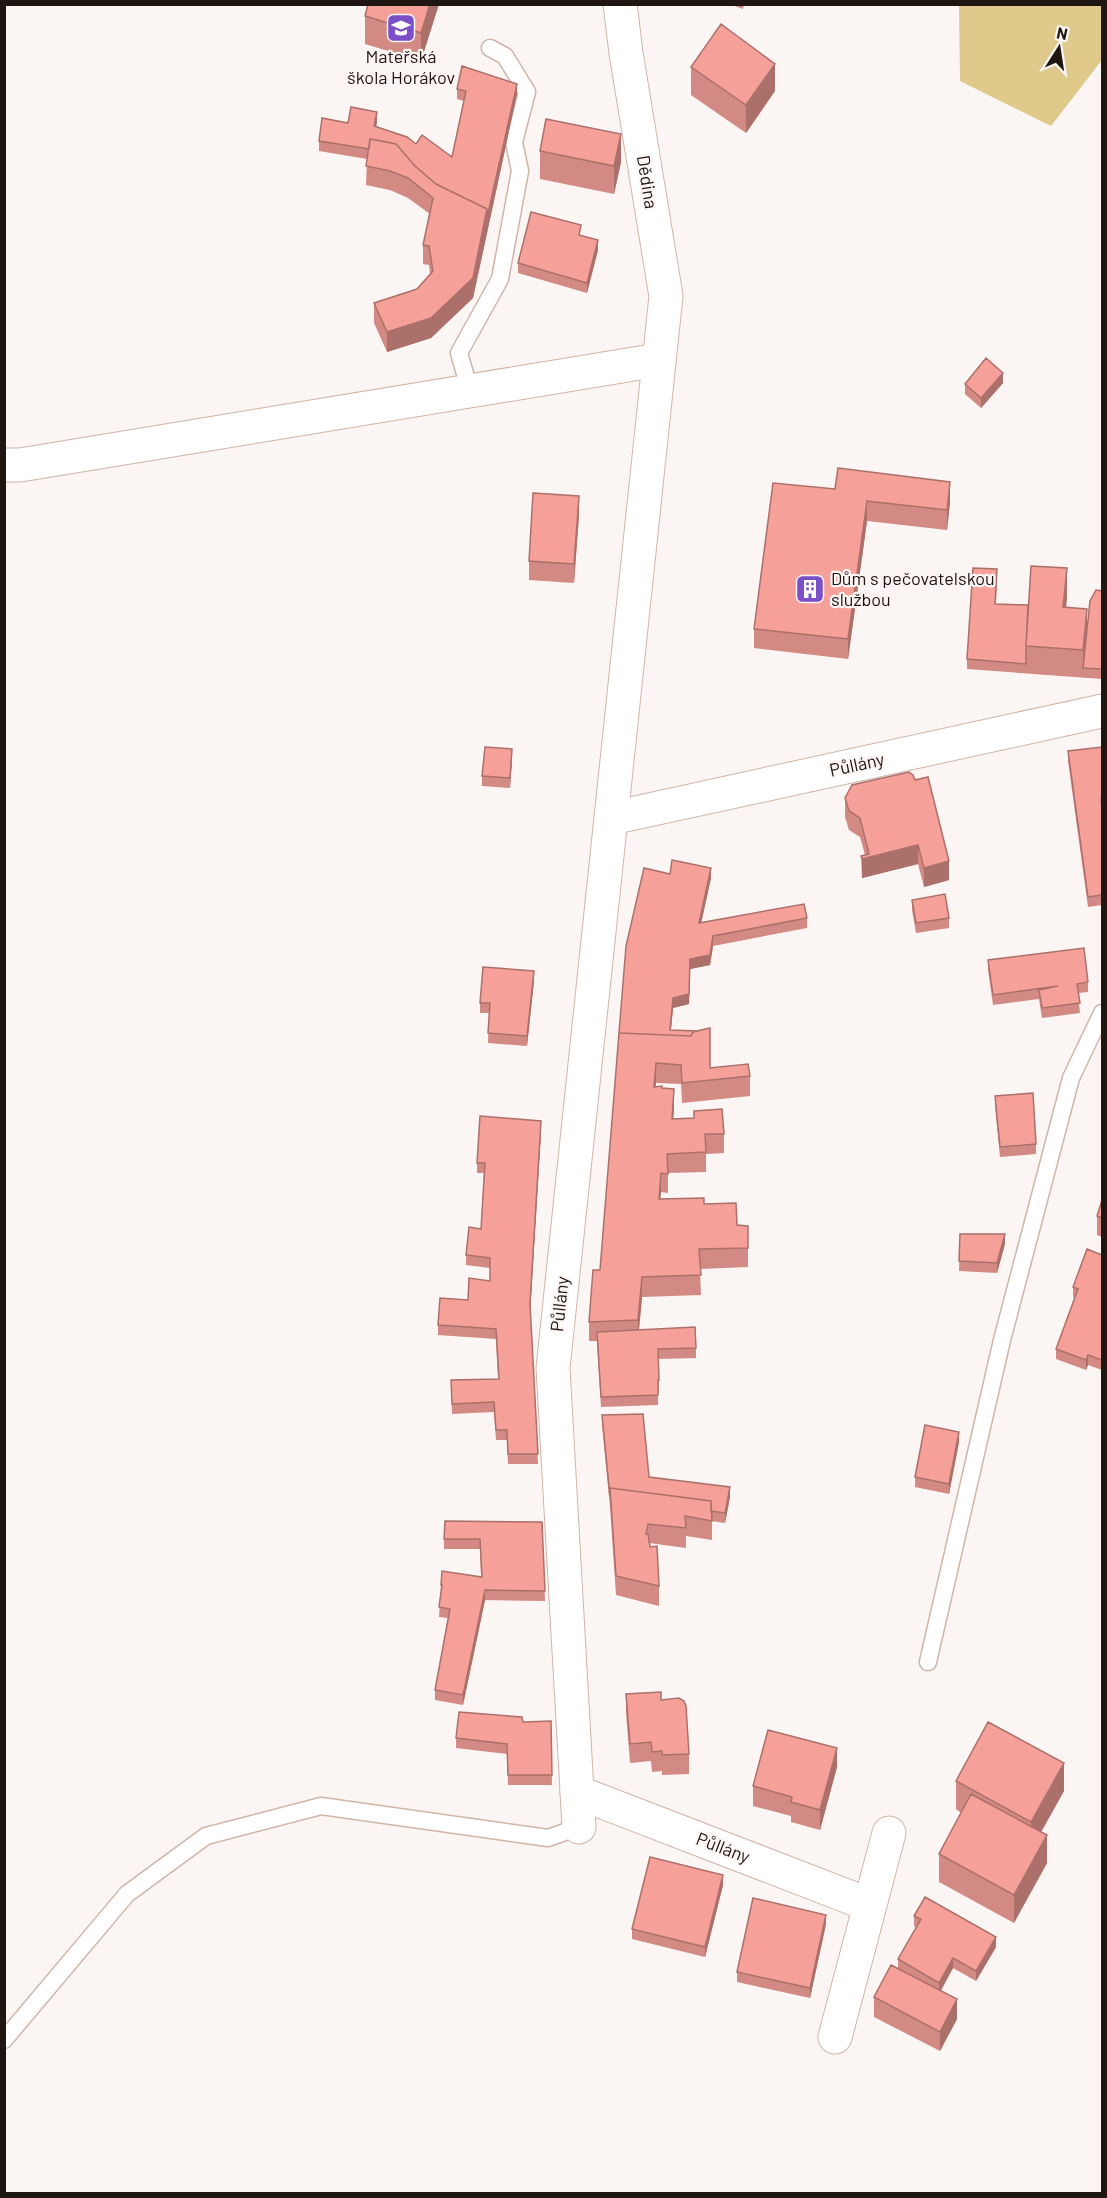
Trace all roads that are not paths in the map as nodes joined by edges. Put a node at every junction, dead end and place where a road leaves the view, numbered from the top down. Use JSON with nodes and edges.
{"nodes":[{"id":1,"x":620,"y":4,"type":"edge"},
{"id":2,"x":489,"y":48,"type":"dead end"},
{"id":3,"x":658,"y":360,"type":"junction"},
{"id":4,"x":470,"y":390,"type":"junction"},
{"id":5,"x":4,"y":465,"type":"edge"},
{"id":6,"x":1102,"y":711,"type":"edge"},
{"id":7,"x":612,"y":818,"type":"junction"},
{"id":8,"x":1102,"y":1013,"type":"edge"},
{"id":9,"x":928,"y":1662,"type":"dead end"},
{"id":10,"x":577,"y":1792,"type":"junction"},
{"id":11,"x":579,"y":1827,"type":"joint"},
{"id":12,"x":889,"y":1833,"type":"dead end"},
{"id":13,"x":870,"y":1905,"type":"junction"},
{"id":14,"x":835,"y":2037,"type":"dead end"},
{"id":15,"x":4,"y":2040,"type":"edge"}],
"edges":[{"from":1,"to":3,"type":"street","name":"Dědina"},
{"from":2,"to":4,"type":"lane"},
{"from":3,"to":4,"type":"street"},
{"from":3,"to":7,"type":"street","name":"Půllány"},
{"from":4,"to":5,"type":"street"},
{"from":6,"to":7,"type":"street","name":"Půllány"},
{"from":7,"to":10,"type":"street","name":"Půllány"},
{"from":8,"to":9,"type":"lane"},
{"from":10,"to":11,"type":"street","name":"Půllány"},
{"from":10,"to":13,"type":"street","name":"Půllány"},
{"from":11,"to":15,"type":"lane"},
{"from":12,"to":13,"type":"street"},
{"from":13,"to":14,"type":"street"}]}
